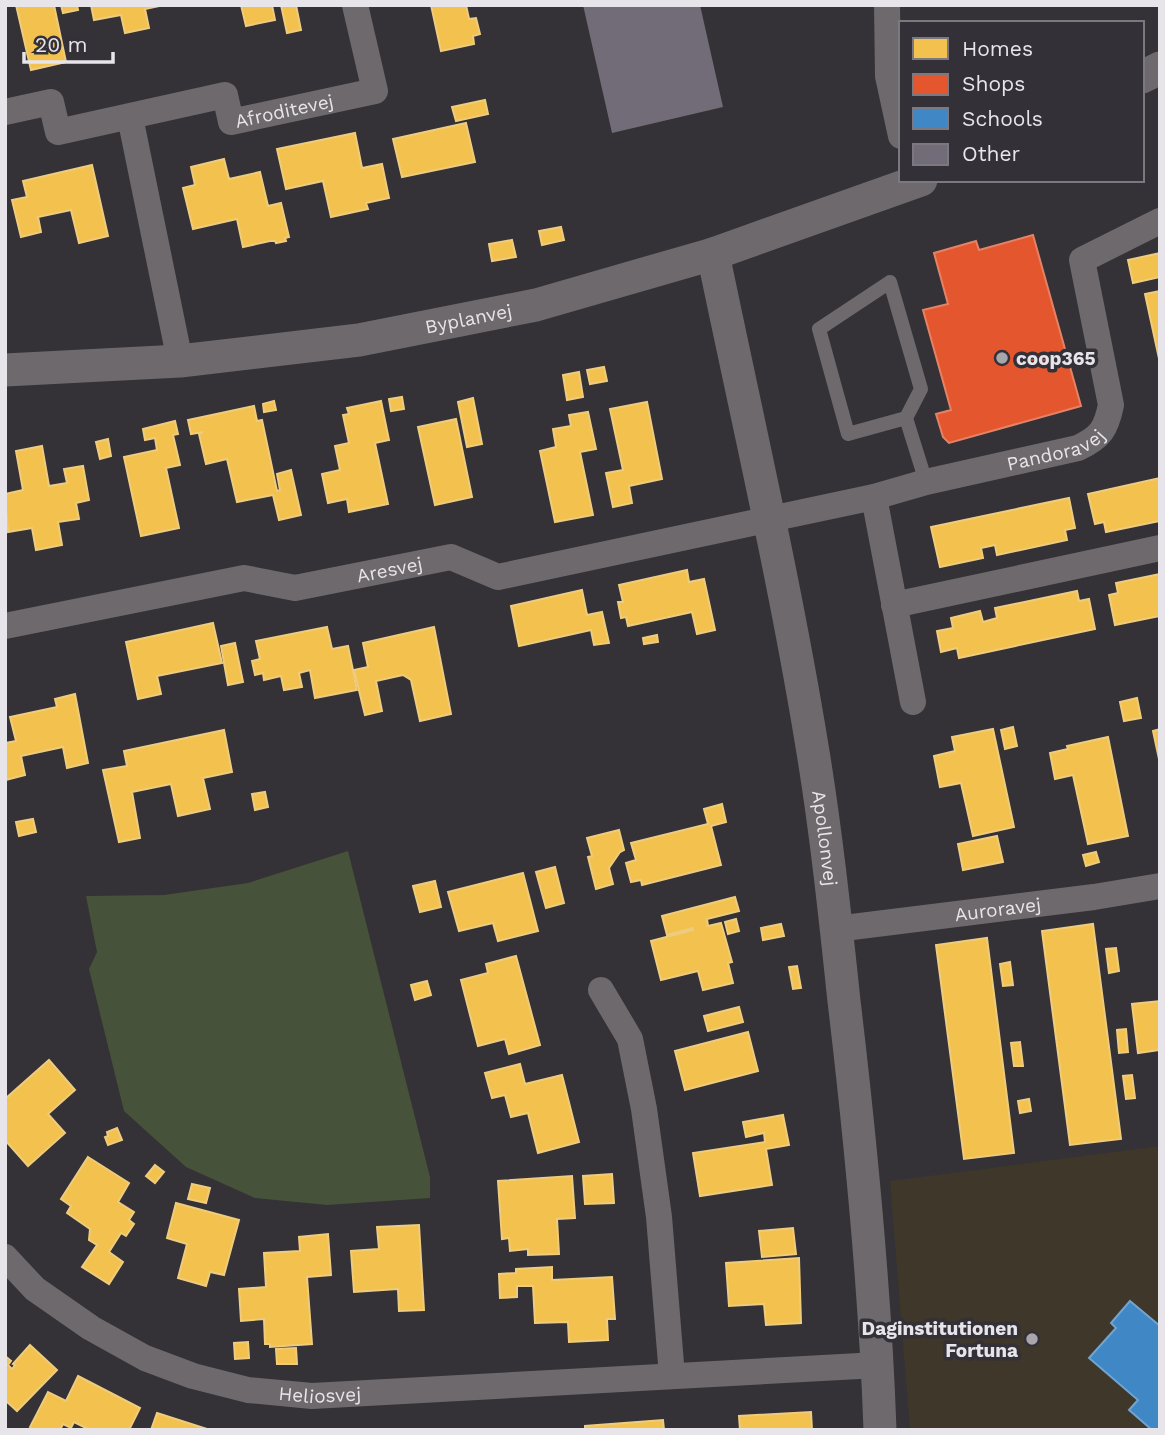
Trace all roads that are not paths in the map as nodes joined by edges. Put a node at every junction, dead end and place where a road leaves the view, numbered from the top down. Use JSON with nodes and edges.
{"nodes":[{"id":1,"x":355,"y":5,"type":"edge"},
{"id":2,"x":887,"y":5,"type":"edge"},
{"id":3,"x":1160,"y":68,"type":"edge"},
{"id":4,"x":1144,"y":76,"type":"edge"},
{"id":5,"x":5,"y":113,"type":"edge"},
{"id":6,"x":130,"y":117,"type":"junction"},
{"id":7,"x":899,"y":127,"type":"edge"},
{"id":8,"x":914,"y":182,"type":"edge"},
{"id":9,"x":1160,"y":221,"type":"edge"},
{"id":10,"x":713,"y":254,"type":"junction"},
{"id":11,"x":180,"y":361,"type":"junction"},
{"id":12,"x":5,"y":370,"type":"edge"},
{"id":13,"x":906,"y":418,"type":"junction"},
{"id":14,"x":926,"y":482,"type":"junction"},
{"id":15,"x":874,"y":497,"type":"junction"},
{"id":16,"x":769,"y":519,"type":"junction"},
{"id":17,"x":1160,"y":548,"type":"edge"},
{"id":18,"x":894,"y":606,"type":"junction"},
{"id":19,"x":5,"y":626,"type":"edge"},
{"id":20,"x":913,"y":702,"type":"dead end"},
{"id":21,"x":1160,"y":886,"type":"edge"},
{"id":22,"x":836,"y":929,"type":"junction"},
{"id":23,"x":601,"y":990,"type":"dead end"},
{"id":24,"x":5,"y":1257,"type":"edge"},
{"id":25,"x":878,"y":1365,"type":"junction"},
{"id":26,"x":672,"y":1376,"type":"junction"},
{"id":27,"x":880,"y":1430,"type":"edge"}],
"edges":[{"from":1,"to":6,"type":"street","name":"Afroditevej"},
{"from":2,"to":7,"type":"street"},
{"from":3,"to":4,"type":"street"},
{"from":5,"to":6,"type":"street","name":"Afroditevej"},
{"from":6,"to":11,"type":"street"},
{"from":8,"to":10,"type":"street","name":"Byplanvej"},
{"from":9,"to":14,"type":"street","name":"Pandoravej"},
{"from":10,"to":11,"type":"street","name":"Byplanvej"},
{"from":10,"to":16,"type":"street","name":"Apollonvej"},
{"from":11,"to":12,"type":"street","name":"Byplanvej"},
{"from":13,"to":13,"type":"lane"},
{"from":13,"to":14,"type":"lane"},
{"from":14,"to":15,"type":"street","name":"Pandoravej"},
{"from":15,"to":16,"type":"street","name":"Pandoravej"},
{"from":15,"to":18,"type":"street"},
{"from":16,"to":19,"type":"street","name":"Aresvej"},
{"from":16,"to":22,"type":"street","name":"Apollonvej"},
{"from":17,"to":18,"type":"street"},
{"from":18,"to":20,"type":"street"},
{"from":21,"to":22,"type":"street","name":"Auroravej"},
{"from":22,"to":25,"type":"street","name":"Apollonvej"},
{"from":23,"to":26,"type":"street"},
{"from":24,"to":26,"type":"street","name":"Heliosvej"},
{"from":25,"to":26,"type":"street","name":"Heliosvej"},
{"from":25,"to":27,"type":"street","name":"Apollonvej"}]}
